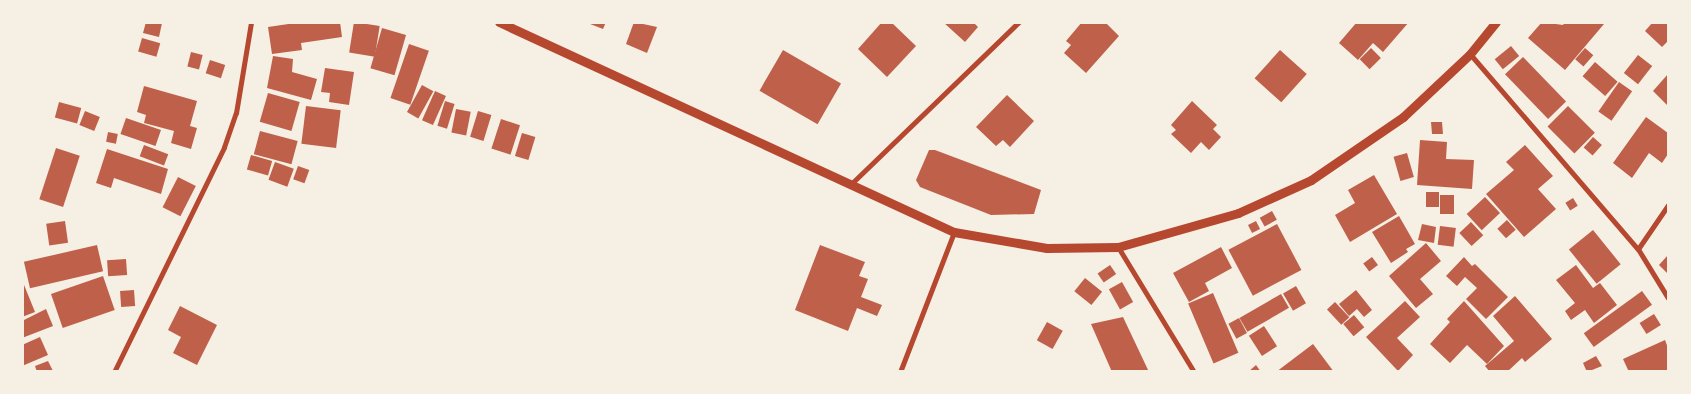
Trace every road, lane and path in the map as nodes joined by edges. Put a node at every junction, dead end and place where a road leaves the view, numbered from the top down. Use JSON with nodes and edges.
{"nodes":[{"id":1,"x":251,"y":22,"type":"edge"},
{"id":2,"x":499,"y":22,"type":"edge"},
{"id":3,"x":1019,"y":22,"type":"edge"},
{"id":4,"x":1496,"y":22,"type":"edge"},
{"id":5,"x":1470,"y":54,"type":"junction"},
{"id":6,"x":852,"y":183,"type":"junction"},
{"id":7,"x":1668,"y":205,"type":"edge"},
{"id":8,"x":954,"y":232,"type":"junction"},
{"id":9,"x":1118,"y":247,"type":"junction"},
{"id":10,"x":1638,"y":249,"type":"junction"},
{"id":11,"x":1668,"y":298,"type":"edge"},
{"id":12,"x":114,"y":372,"type":"edge"},
{"id":13,"x":900,"y":372,"type":"edge"},
{"id":14,"x":1194,"y":372,"type":"edge"}],
"edges":[{"from":1,"to":12,"type":"street"},
{"from":2,"to":6,"type":"street"},
{"from":3,"to":6,"type":"street"},
{"from":4,"to":5,"type":"street"},
{"from":5,"to":9,"type":"street"},
{"from":5,"to":10,"type":"street"},
{"from":6,"to":8,"type":"street"},
{"from":7,"to":10,"type":"street"},
{"from":8,"to":9,"type":"street"},
{"from":8,"to":13,"type":"street"},
{"from":9,"to":14,"type":"street"},
{"from":10,"to":11,"type":"street"}]}
